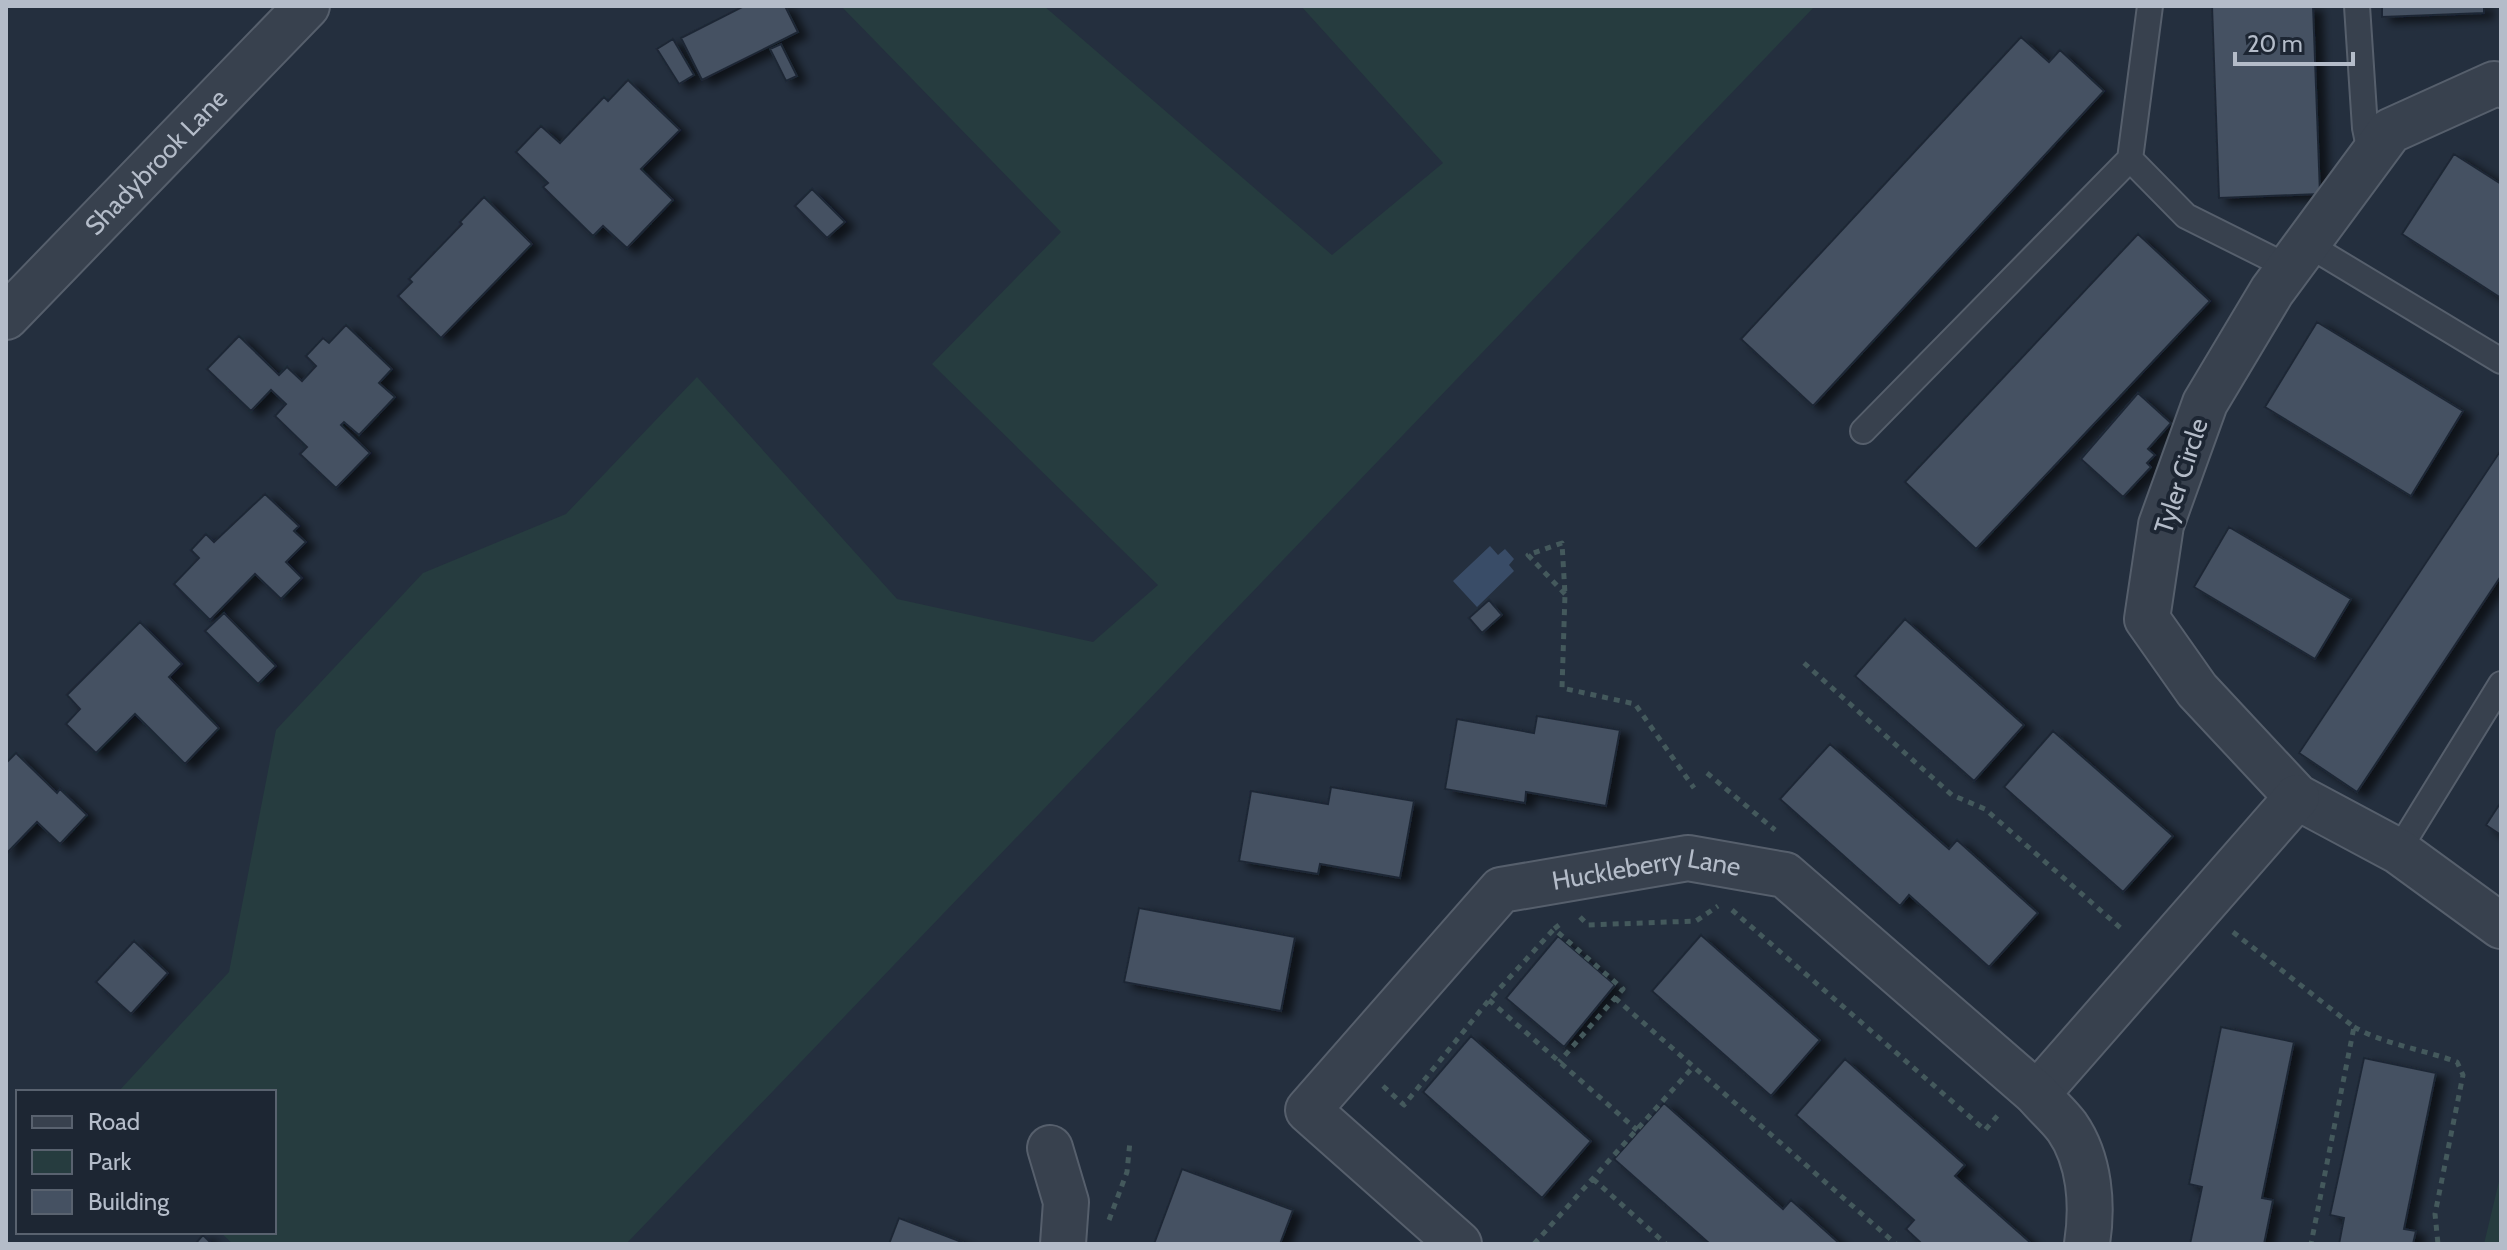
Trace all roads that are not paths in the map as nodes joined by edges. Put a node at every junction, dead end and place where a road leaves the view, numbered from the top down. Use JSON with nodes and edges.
{"nodes":[{"id":1,"x":307,"y":6,"type":"edge"},
{"id":2,"x":2150,"y":6,"type":"edge"},
{"id":3,"x":2357,"y":6,"type":"edge"},
{"id":4,"x":2501,"y":85,"type":"edge"},
{"id":5,"x":2371,"y":157,"type":"junction"},
{"id":6,"x":2130,"y":159,"type":"junction"},
{"id":7,"x":2298,"y":256,"type":"junction"},
{"id":8,"x":6,"y":317,"type":"edge"},
{"id":9,"x":2501,"y":361,"type":"edge"},
{"id":10,"x":1863,"y":431,"type":"dead end"},
{"id":11,"x":2501,"y":684,"type":"edge"},
{"id":12,"x":2297,"y":797,"type":"junction"},
{"id":13,"x":2398,"y":851,"type":"junction"},
{"id":14,"x":2501,"y":926,"type":"edge"},
{"id":15,"x":2031,"y":1089,"type":"junction"},
{"id":16,"x":1050,"y":1148,"type":"dead end"},
{"id":17,"x":1063,"y":1244,"type":"edge"},
{"id":18,"x":1459,"y":1244,"type":"edge"},
{"id":19,"x":2087,"y":1244,"type":"edge"}],
"edges":[{"from":1,"to":8,"type":"street","name":"Shadybrook Lane"},
{"from":2,"to":6,"type":"lane"},
{"from":3,"to":5,"type":"lane"},
{"from":4,"to":5,"type":"street","name":"Tyler Circle"},
{"from":5,"to":7,"type":"street","name":"Tyler Circle"},
{"from":6,"to":7,"type":"lane"},
{"from":6,"to":10,"type":"lane"},
{"from":7,"to":9,"type":"lane"},
{"from":7,"to":12,"type":"street","name":"Tyler Circle"},
{"from":11,"to":13,"type":"lane"},
{"from":12,"to":13,"type":"street","name":"Tyler Circle"},
{"from":12,"to":15,"type":"street"},
{"from":13,"to":14,"type":"street","name":"Tyler Circle"},
{"from":15,"to":18,"type":"street","name":"Huckleberry Lane"},
{"from":15,"to":19,"type":"street","name":"Huckleberry Lane"},
{"from":16,"to":17,"type":"street"}]}
